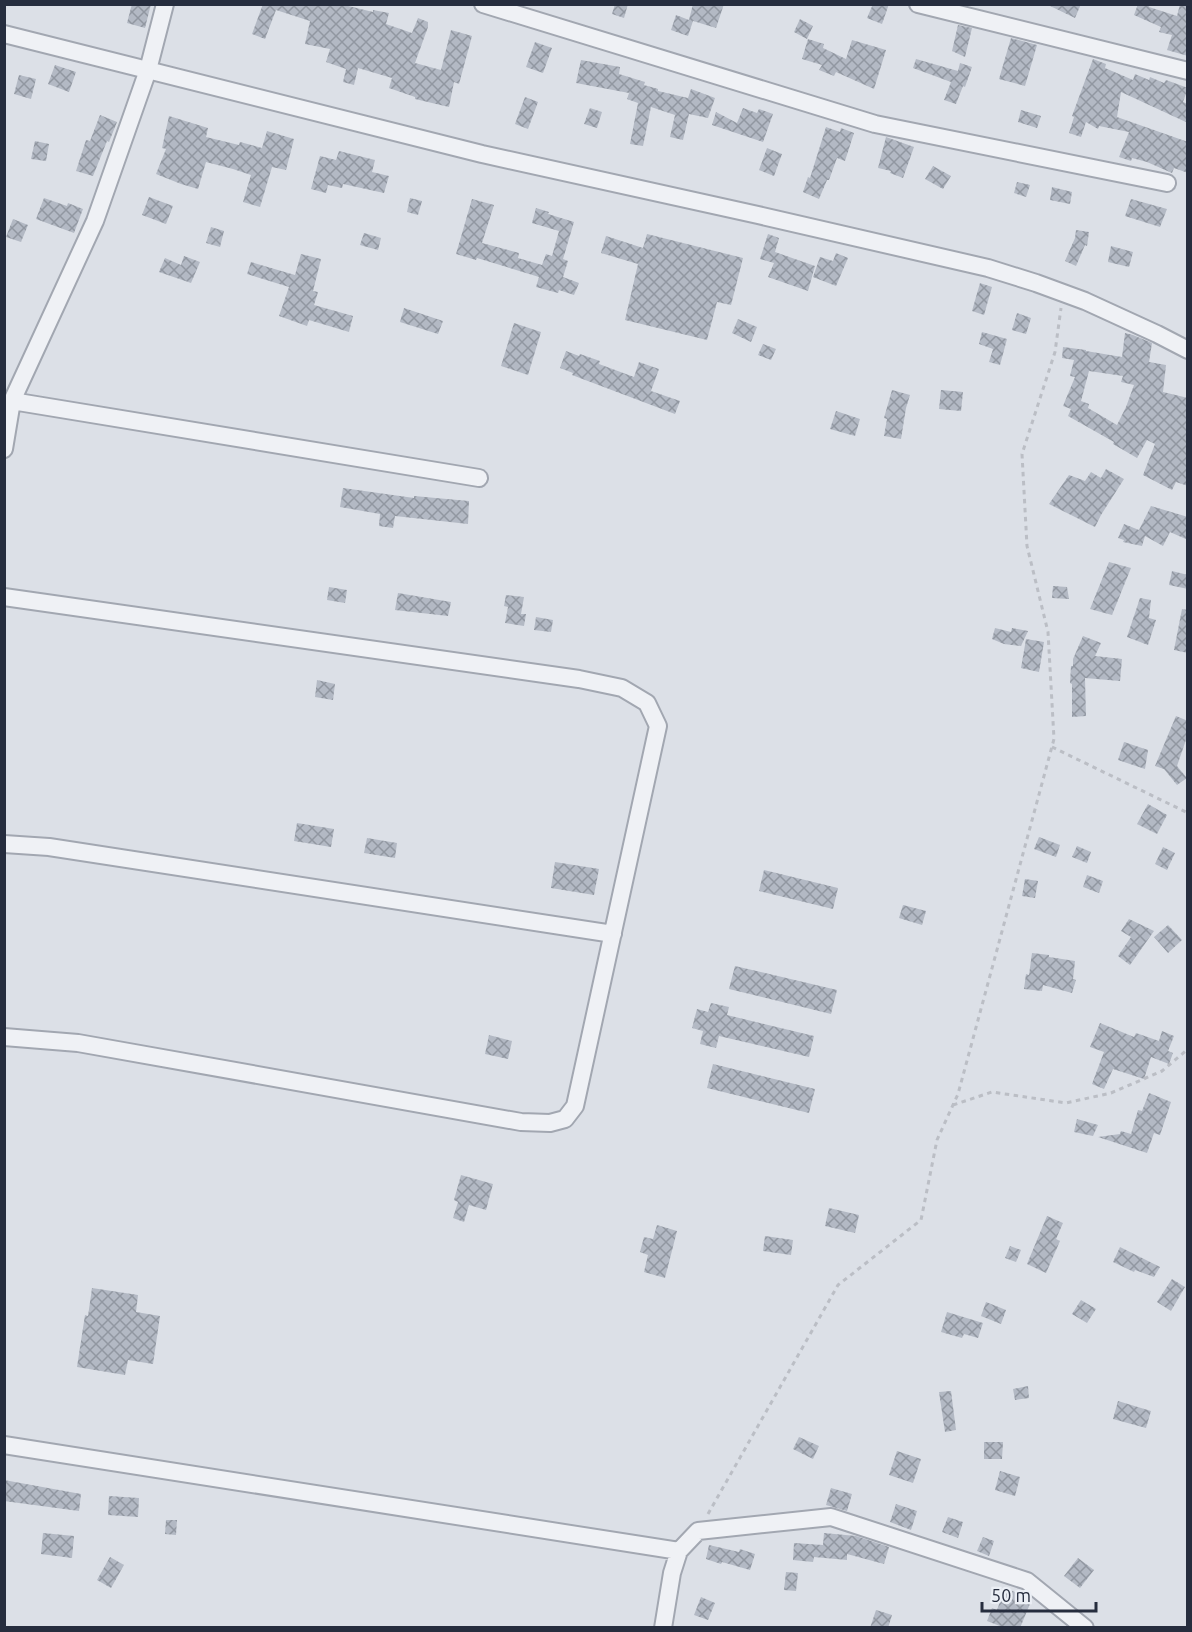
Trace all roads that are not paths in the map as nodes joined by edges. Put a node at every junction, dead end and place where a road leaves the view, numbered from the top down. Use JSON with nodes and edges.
{"nodes":[{"id":1,"x":165,"y":4,"type":"edge"},
{"id":2,"x":483,"y":4,"type":"edge"},
{"id":3,"x":918,"y":4,"type":"edge"},
{"id":4,"x":4,"y":34,"type":"edge"},
{"id":5,"x":148,"y":70,"type":"junction"},
{"id":6,"x":1188,"y":71,"type":"edge"},
{"id":7,"x":1167,"y":183,"type":"dead end"},
{"id":8,"x":1188,"y":350,"type":"edge"},
{"id":9,"x":12,"y":401,"type":"junction"},
{"id":10,"x":4,"y":448,"type":"edge"},
{"id":11,"x":479,"y":478,"type":"dead end"},
{"id":12,"x":4,"y":597,"type":"edge"},
{"id":13,"x":4,"y":844,"type":"edge"},
{"id":14,"x":613,"y":934,"type":"junction"},
{"id":15,"x":4,"y":1037,"type":"edge"},
{"id":16,"x":4,"y":1445,"type":"edge"},
{"id":17,"x":679,"y":1551,"type":"junction"},
{"id":18,"x":663,"y":1628,"type":"edge"},
{"id":19,"x":1084,"y":1628,"type":"edge"}],
"edges":[{"from":1,"to":5,"type":"street"},
{"from":2,"to":7,"type":"street"},
{"from":3,"to":6,"type":"street"},
{"from":4,"to":5,"type":"street"},
{"from":5,"to":8,"type":"street"},
{"from":5,"to":9,"type":"street"},
{"from":9,"to":10,"type":"street"},
{"from":9,"to":11,"type":"street"},
{"from":12,"to":14,"type":"street"},
{"from":13,"to":14,"type":"street"},
{"from":14,"to":15,"type":"street"},
{"from":16,"to":17,"type":"street"},
{"from":17,"to":18,"type":"street"},
{"from":17,"to":19,"type":"street"}]}
